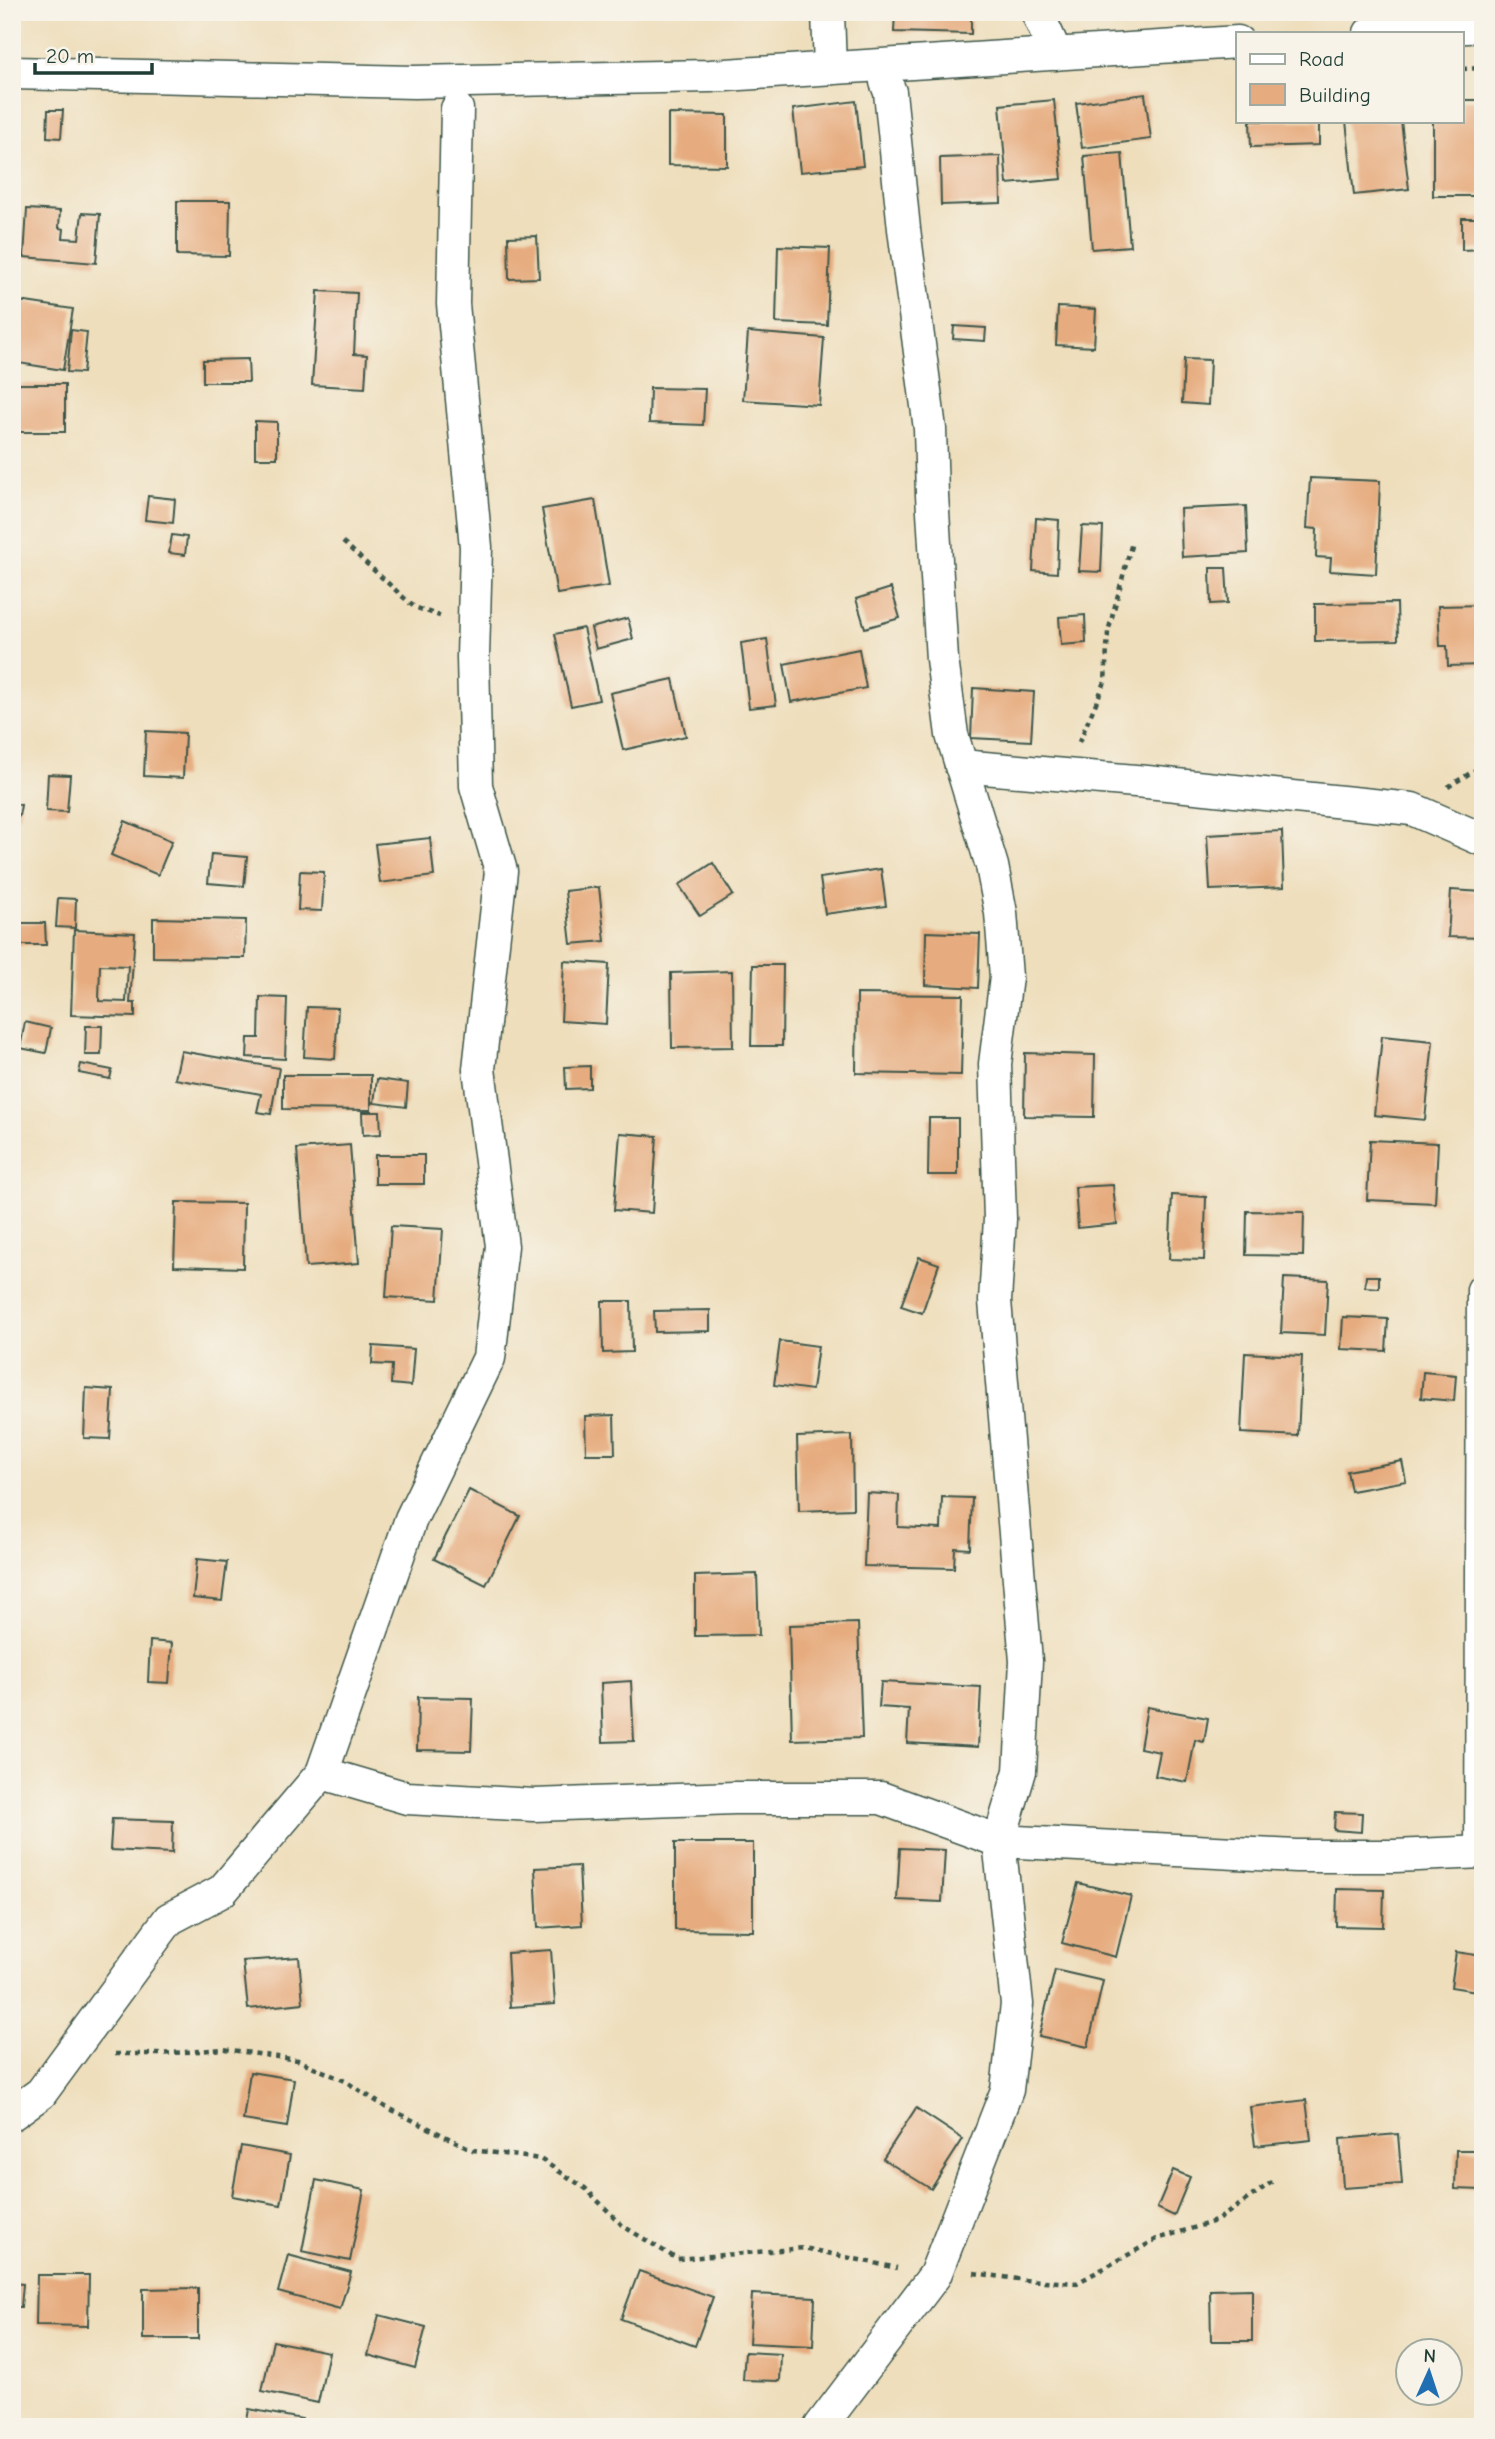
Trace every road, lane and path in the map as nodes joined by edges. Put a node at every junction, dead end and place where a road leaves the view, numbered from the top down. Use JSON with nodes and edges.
{"nodes":[{"id":1,"x":828,"y":12,"type":"edge"},
{"id":2,"x":1037,"y":12,"type":"edge"},
{"id":3,"x":1483,"y":26,"type":"edge"},
{"id":4,"x":1386,"y":32,"type":"edge"},
{"id":5,"x":1236,"y":42,"type":"edge"},
{"id":6,"x":1056,"y":54,"type":"junction"},
{"id":7,"x":830,"y":68,"type":"junction"},
{"id":8,"x":1483,"y":68,"type":"edge"},
{"id":9,"x":1464,"y":69,"type":"edge"},
{"id":10,"x":12,"y":74,"type":"edge"},
{"id":11,"x":886,"y":82,"type":"dead end"},
{"id":12,"x":457,"y":109,"type":"dead end"},
{"id":13,"x":343,"y":542,"type":"dead end"},
{"id":14,"x":1132,"y":542,"type":"dead end"},
{"id":15,"x":474,"y":628,"type":"junction"},
{"id":16,"x":961,"y":766,"type":"junction"},
{"id":17,"x":1064,"y":775,"type":"junction"},
{"id":18,"x":1483,"y":841,"type":"edge"},
{"id":19,"x":1483,"y":1290,"type":"edge"},
{"id":20,"x":322,"y":1773,"type":"junction"},
{"id":21,"x":999,"y":1841,"type":"junction"},
{"id":22,"x":1482,"y":1852,"type":"edge"},
{"id":23,"x":74,"y":2049,"type":"junction"},
{"id":24,"x":12,"y":2114,"type":"edge"},
{"id":25,"x":1272,"y":2182,"type":"dead end"},
{"id":26,"x":935,"y":2275,"type":"junction"},
{"id":27,"x":820,"y":2427,"type":"edge"}],
"edges":[{"from":1,"to":7,"type":"street"},
{"from":2,"to":6,"type":"street"},
{"from":3,"to":4,"type":"street"},
{"from":5,"to":6,"type":"street"},
{"from":6,"to":7,"type":"street"},
{"from":7,"to":10,"type":"street"},
{"from":8,"to":9,"type":"path"},
{"from":11,"to":16,"type":"street"},
{"from":12,"to":15,"type":"street"},
{"from":13,"to":15,"type":"path"},
{"from":14,"to":17,"type":"path"},
{"from":15,"to":20,"type":"street"},
{"from":16,"to":17,"type":"street"},
{"from":16,"to":21,"type":"street"},
{"from":17,"to":18,"type":"street"},
{"from":19,"to":22,"type":"street"},
{"from":20,"to":21,"type":"street"},
{"from":20,"to":23,"type":"street"},
{"from":21,"to":22,"type":"street"},
{"from":21,"to":26,"type":"street"},
{"from":23,"to":24,"type":"street"},
{"from":23,"to":26,"type":"path"},
{"from":25,"to":26,"type":"path"},
{"from":26,"to":27,"type":"street"}]}
